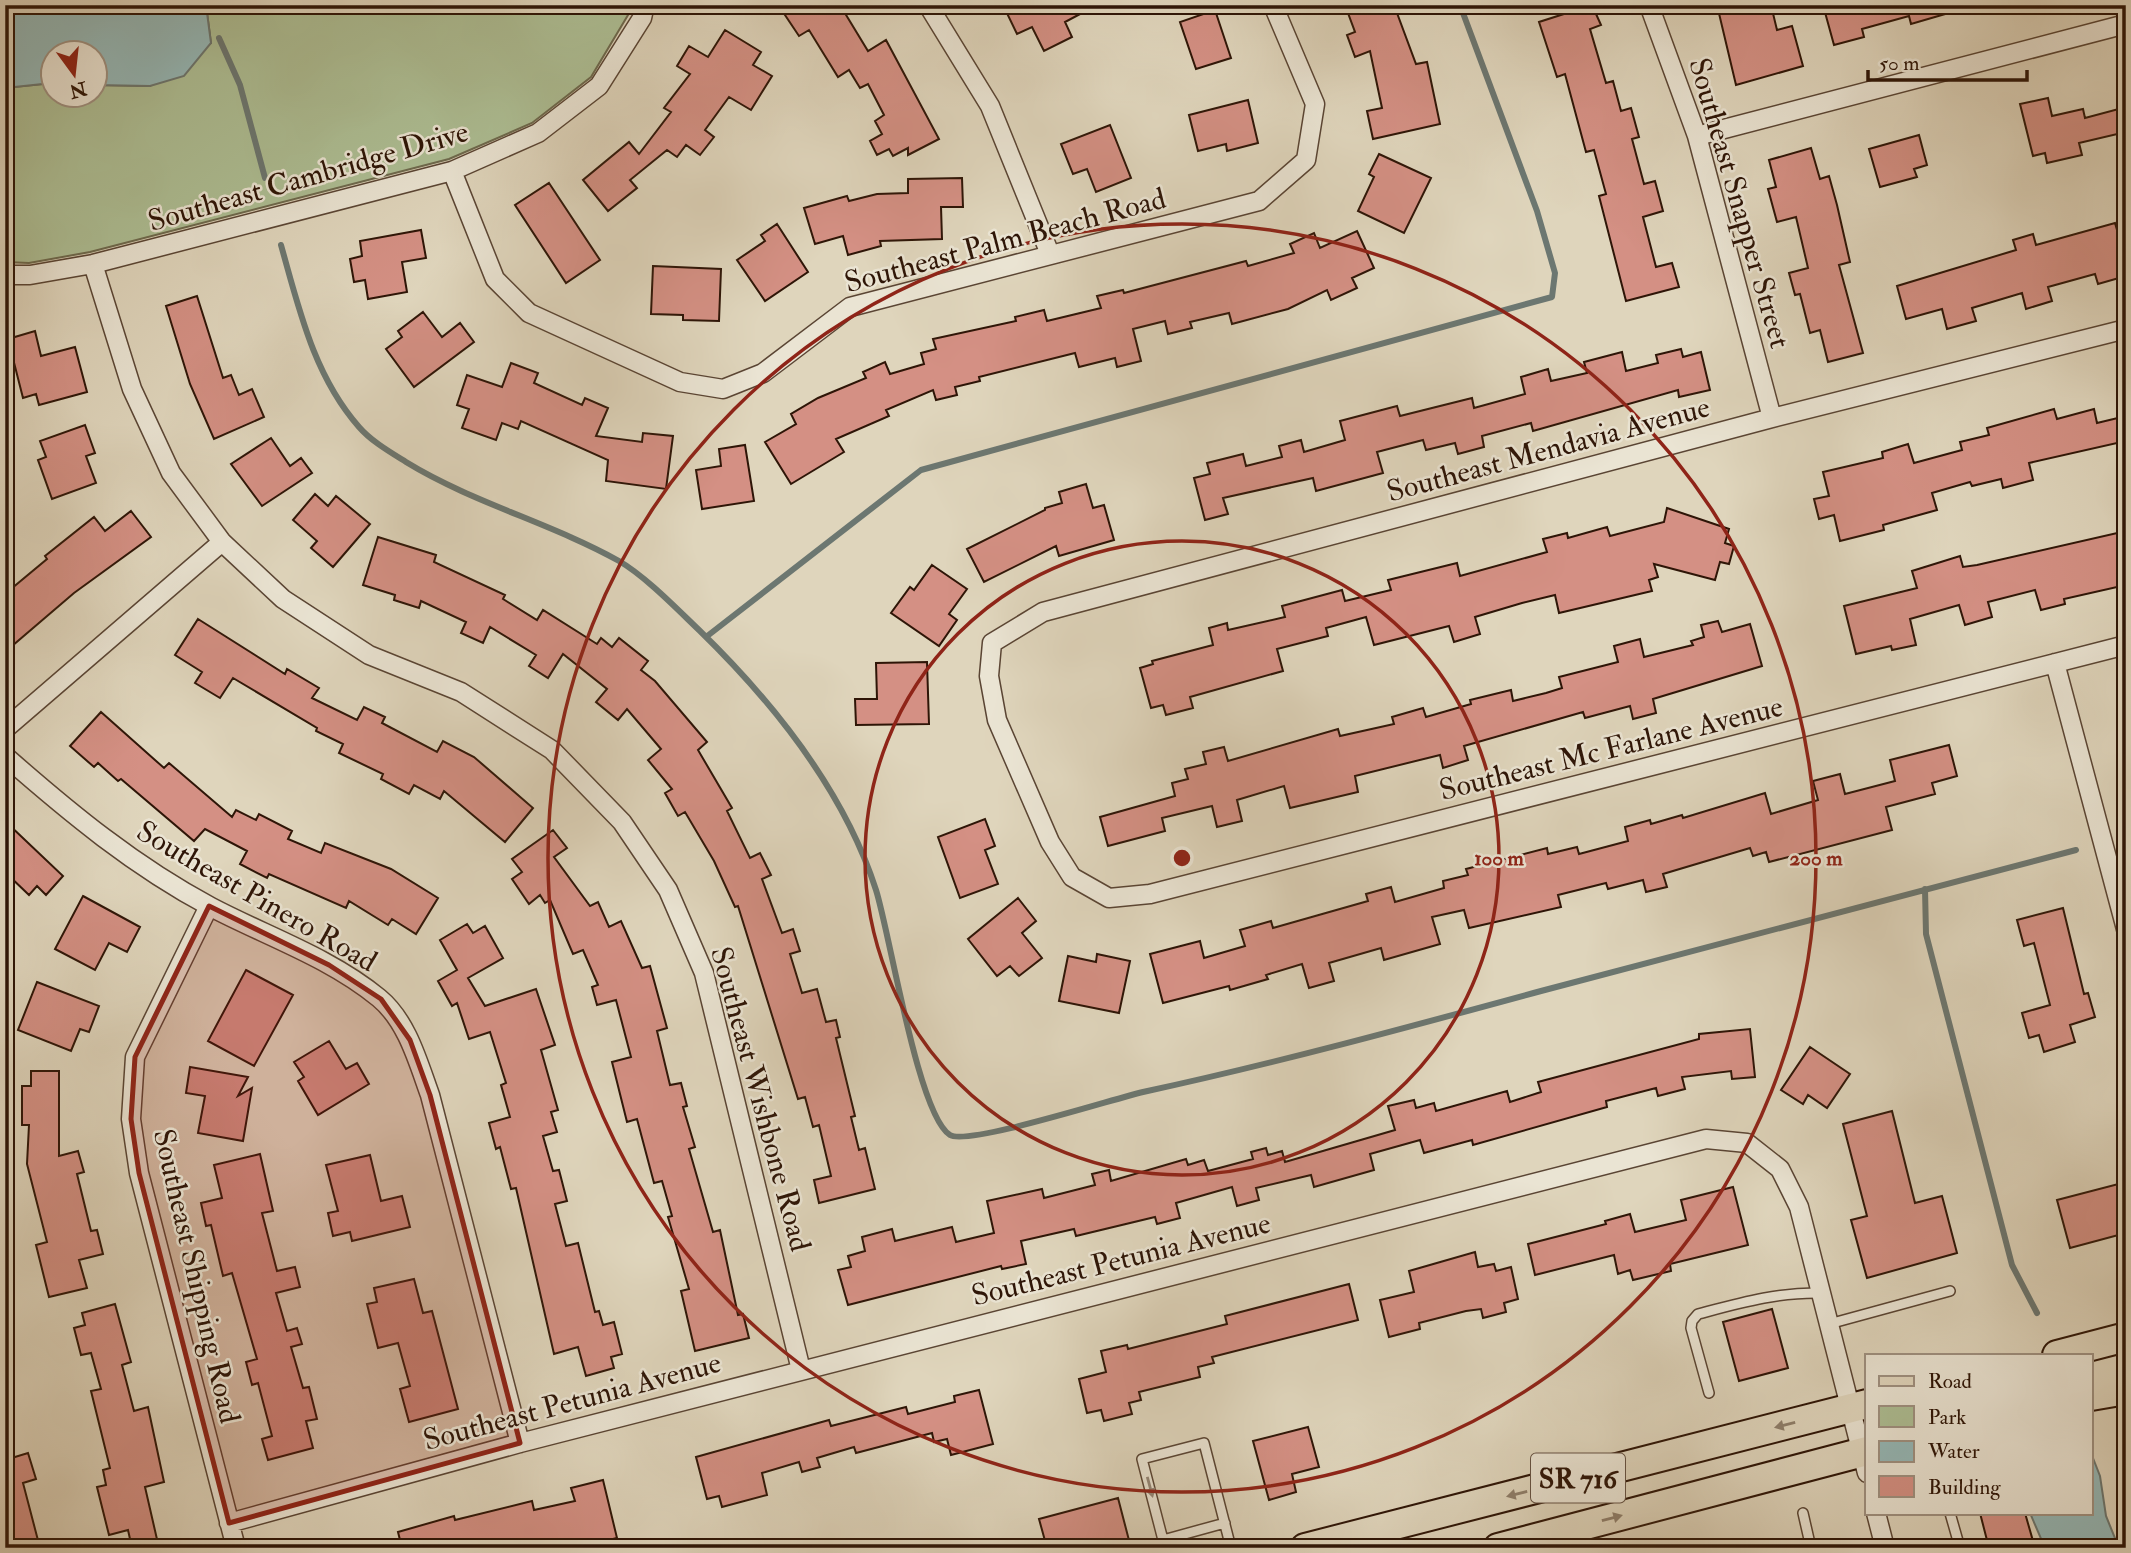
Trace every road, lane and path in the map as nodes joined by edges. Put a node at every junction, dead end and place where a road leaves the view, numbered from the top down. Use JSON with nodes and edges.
{"nodes":[{"id":1,"x":645,"y":5,"type":"edge"},
{"id":2,"x":928,"y":5,"type":"edge"},
{"id":3,"x":1273,"y":5,"type":"edge"},
{"id":4,"x":1649,"y":5,"type":"edge"},
{"id":5,"x":2126,"y":24,"type":"edge"},
{"id":6,"x":1697,"y":136,"type":"junction"},
{"id":7,"x":452,"y":171,"type":"junction"},
{"id":8,"x":1050,"y":254,"type":"junction"},
{"id":9,"x":93,"y":264,"type":"junction"},
{"id":10,"x":5,"y":275,"type":"edge"},
{"id":11,"x":2126,"y":329,"type":"edge"},
{"id":12,"x":1772,"y":418,"type":"junction"},
{"id":13,"x":222,"y":542,"type":"junction"},
{"id":14,"x":2126,"y":645,"type":"edge"},
{"id":15,"x":2055,"y":663,"type":"junction"},
{"id":16,"x":5,"y":729,"type":"edge"},
{"id":17,"x":5,"y":756,"type":"edge"},
{"id":18,"x":1109,"y":898,"type":"joint"},
{"id":19,"x":209,"y":906,"type":"junction"},
{"id":20,"x":2126,"y":929,"type":"edge"},
{"id":21,"x":1950,"y":1291,"type":"dead end"},
{"id":22,"x":1821,"y":1293,"type":"junction"},
{"id":23,"x":1829,"y":1324,"type":"junction"},
{"id":24,"x":2126,"y":1338,"type":"edge"},
{"id":25,"x":2061,"y":1354,"type":"edge"},
{"id":26,"x":2126,"y":1368,"type":"edge"},
{"id":27,"x":801,"y":1370,"type":"junction"},
{"id":28,"x":2092,"y":1377,"type":"edge"},
{"id":29,"x":2126,"y":1390,"type":"edge"},
{"id":30,"x":1709,"y":1393,"type":"dead end"},
{"id":31,"x":2092,"y":1396,"type":"edge"},
{"id":32,"x":1859,"y":1406,"type":"edge"},
{"id":33,"x":520,"y":1443,"type":"junction"},
{"id":34,"x":1865,"y":1459,"type":"edge"},
{"id":35,"x":1803,"y":1513,"type":"dead end"},
{"id":36,"x":1876,"y":1514,"type":"edge"},
{"id":37,"x":1950,"y":1514,"type":"edge"},
{"id":38,"x":229,"y":1523,"type":"junction"},
{"id":39,"x":1225,"y":1523,"type":"junction"},
{"id":40,"x":1562,"y":1540,"type":"edge"},
{"id":41,"x":236,"y":1548,"type":"edge"},
{"id":42,"x":1231,"y":1548,"type":"edge"},
{"id":43,"x":1305,"y":1548,"type":"edge"},
{"id":44,"x":1498,"y":1548,"type":"edge"},
{"id":45,"x":1811,"y":1548,"type":"edge"},
{"id":46,"x":1885,"y":1548,"type":"edge"},
{"id":47,"x":1960,"y":1548,"type":"edge"}],
"edges":[{"from":1,"to":7,"type":"street","name":"Southeast Cambridge Drive"},
{"from":2,"to":8,"type":"street"},
{"from":3,"to":8,"type":"street","name":"Southeast Palm Beach Road"},
{"from":4,"to":6,"type":"street","name":"Southeast Snapper Street"},
{"from":5,"to":6,"type":"street"},
{"from":6,"to":12,"type":"street","name":"Southeast Snapper Street"},
{"from":7,"to":8,"type":"street","name":"Southeast Palm Beach Road"},
{"from":7,"to":9,"type":"street","name":"Southeast Cambridge Drive"},
{"from":9,"to":10,"type":"street","name":"Southeast Cambridge Drive"},
{"from":9,"to":13,"type":"street","name":"Southeast Wishbone Road"},
{"from":11,"to":12,"type":"street","name":"Southeast Mendavia Avenue"},
{"from":12,"to":18,"type":"street","name":"Southeast Mendavia Avenue"},
{"from":13,"to":16,"type":"street"},
{"from":13,"to":27,"type":"street","name":"Southeast Wishbone Road"},
{"from":14,"to":15,"type":"street","name":"Southeast Mc Farlane Avenue"},
{"from":15,"to":18,"type":"street","name":"Southeast Mc Farlane Avenue"},
{"from":15,"to":20,"type":"street"},
{"from":17,"to":19,"type":"street","name":"Southeast Pinero Road"},
{"from":19,"to":33,"type":"street","name":"Southeast Pinero Road"},
{"from":19,"to":38,"type":"street","name":"Southeast Shipping Road"},
{"from":21,"to":23,"type":"lane"},
{"from":22,"to":23,"type":"street","name":"Southeast Petunia Avenue"},
{"from":22,"to":27,"type":"street","name":"Southeast Petunia Avenue"},
{"from":22,"to":30,"type":"lane"},
{"from":23,"to":32,"type":"street","name":"Southeast Petunia Avenue"},
{"from":24,"to":25,"type":"main road"},
{"from":26,"to":28,"type":"main road"},
{"from":27,"to":33,"type":"street","name":"Southeast Petunia Avenue"},
{"from":29,"to":31,"type":"main road"},
{"from":32,"to":34,"type":"street","name":"Southeast Petunia Avenue"},
{"from":32,"to":43,"type":"main road","number":"SR 716","one_way":true},
{"from":33,"to":38,"type":"street","name":"Southeast Petunia Avenue"},
{"from":40,"to":34,"type":"main road","number":"SR 716","one_way":true},
{"from":35,"to":45,"type":"lane"},
{"from":36,"to":46,"type":"street"},
{"from":37,"to":47,"type":"lane"},
{"from":38,"to":41,"type":"street","name":"Southeast Shipping Road"},
{"from":39,"to":39,"type":"lane","one_way":true},
{"from":39,"to":42,"type":"lane"},
{"from":40,"to":44,"type":"main road","number":"SR 716"}]}
